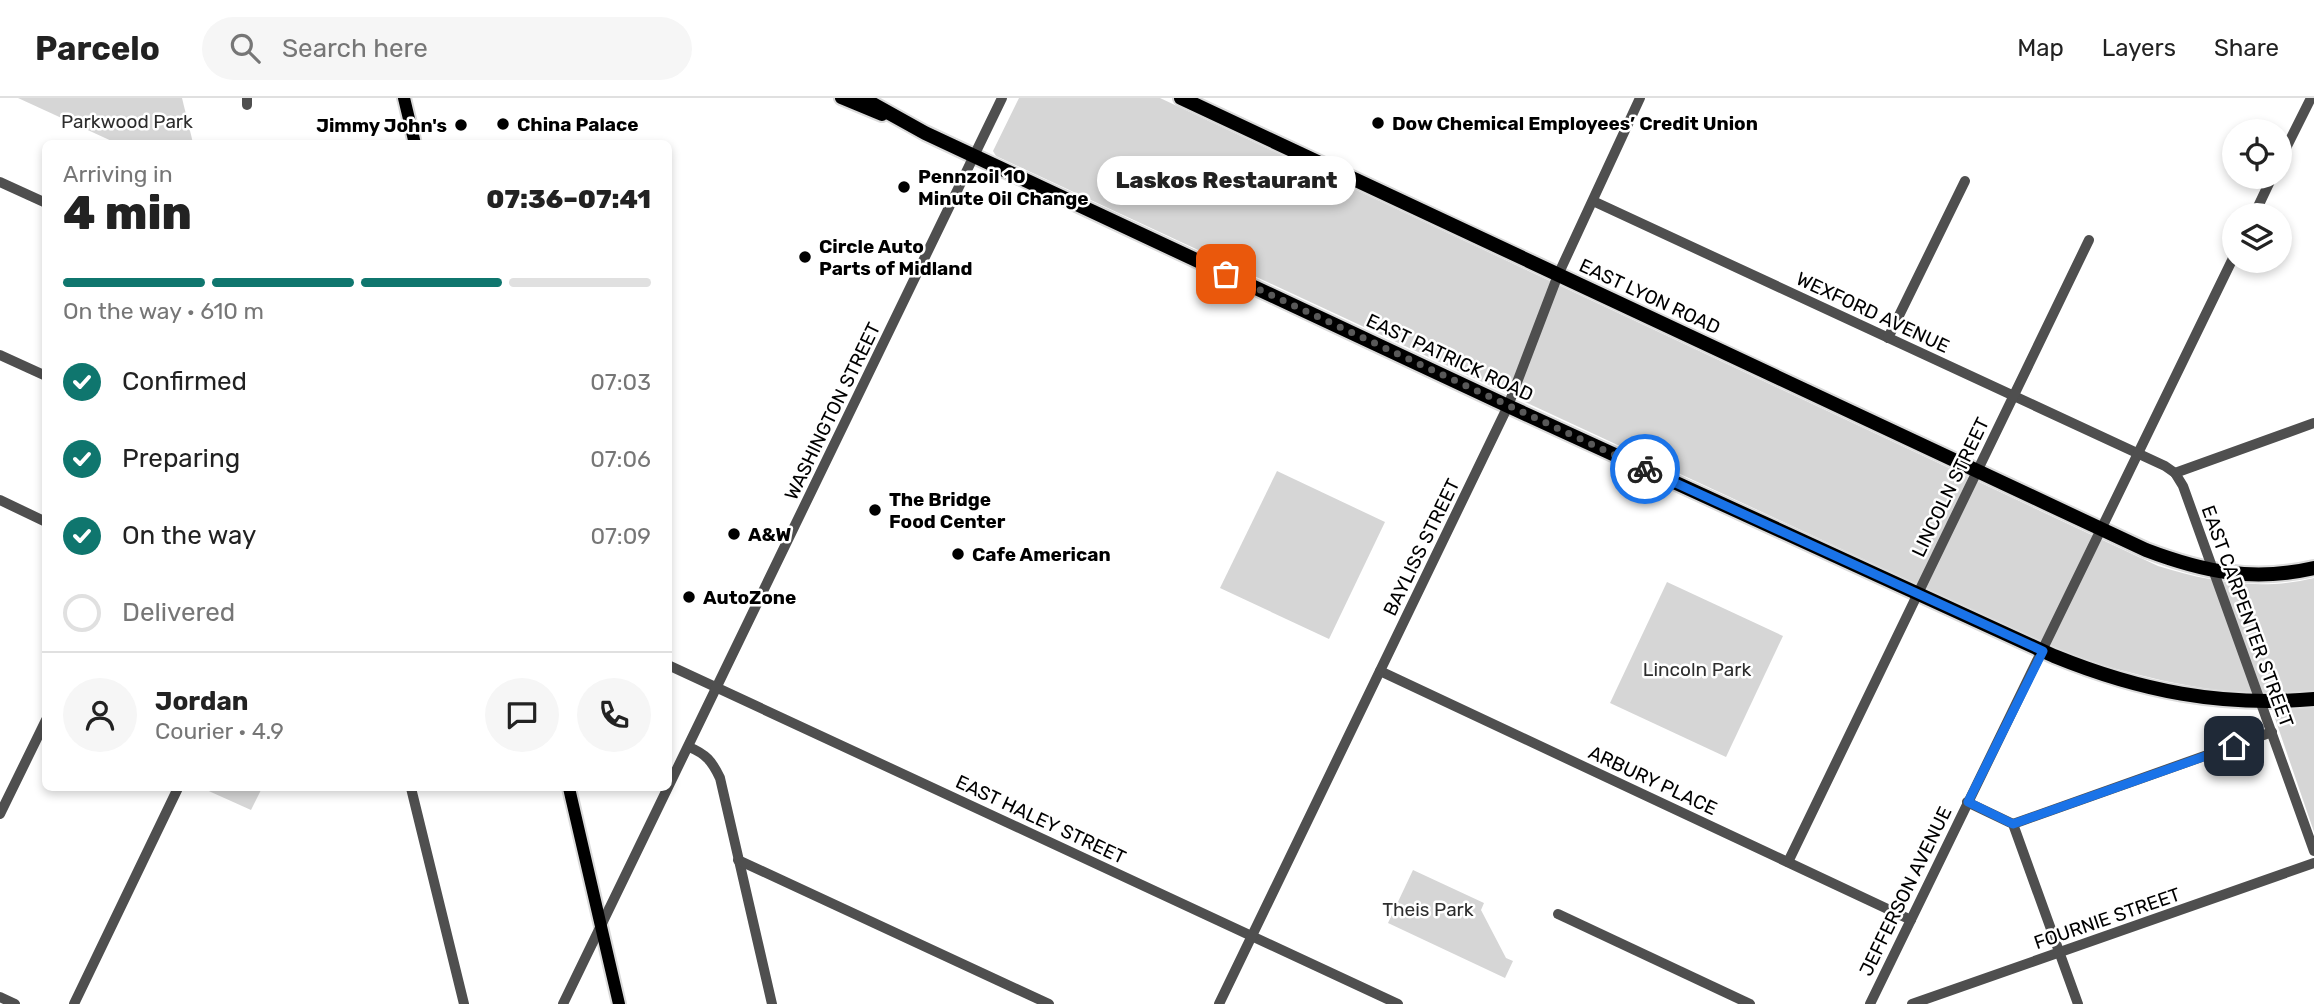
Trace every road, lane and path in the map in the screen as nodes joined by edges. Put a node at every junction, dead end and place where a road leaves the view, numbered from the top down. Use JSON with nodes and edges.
{"nodes":[{"id":1,"x":404,"y":98,"type":"edge"},
{"id":2,"x":841,"y":98,"type":"edge"},
{"id":3,"x":862,"y":98,"type":"edge"},
{"id":4,"x":1002,"y":98,"type":"edge"},
{"id":5,"x":1640,"y":98,"type":"edge"},
{"id":6,"x":2311,"y":98,"type":"edge"},
{"id":7,"x":1186,"y":99,"type":"edge"},
{"id":8,"x":925,"y":133,"type":"junction"},
{"id":9,"x":2292,"y":136,"type":"edge"},
{"id":10,"x":414,"y":140,"type":"edge"},
{"id":11,"x":974,"y":156,"type":"junction"},
{"id":12,"x":0,"y":181,"type":"edge"},
{"id":13,"x":1965,"y":181,"type":"dead end"},
{"id":14,"x":42,"y":200,"type":"edge"},
{"id":15,"x":1593,"y":201,"type":"junction"},
{"id":16,"x":2089,"y":240,"type":"dead end"},
{"id":17,"x":2226,"y":273,"type":"edge"},
{"id":18,"x":1558,"y":275,"type":"junction"},
{"id":19,"x":1888,"y":338,"type":"junction"},
{"id":20,"x":0,"y":355,"type":"edge"},
{"id":21,"x":42,"y":374,"type":"edge"},
{"id":22,"x":2013,"y":396,"type":"junction"},
{"id":23,"x":1508,"y":406,"type":"junction"},
{"id":24,"x":2314,"y":423,"type":"edge"},
{"id":25,"x":2138,"y":453,"type":"junction"},
{"id":26,"x":1977,"y":471,"type":"junction"},
{"id":27,"x":2175,"y":474,"type":"junction"},
{"id":28,"x":1,"y":503,"type":"edge"},
{"id":29,"x":42,"y":520,"type":"edge"},
{"id":30,"x":2101,"y":530,"type":"junction"},
{"id":31,"x":2314,"y":568,"type":"edge"},
{"id":32,"x":2214,"y":572,"type":"junction"},
{"id":33,"x":1918,"y":593,"type":"junction"},
{"id":34,"x":2043,"y":651,"type":"junction"},
{"id":35,"x":672,"y":668,"type":"edge"},
{"id":36,"x":1380,"y":671,"type":"junction"},
{"id":37,"x":716,"y":688,"type":"junction"},
{"id":38,"x":2314,"y":699,"type":"edge"},
{"id":39,"x":2260,"y":701,"type":"junction"},
{"id":40,"x":42,"y":727,"type":"edge"},
{"id":41,"x":2272,"y":732,"type":"junction"},
{"id":42,"x":689,"y":747,"type":"junction"},
{"id":43,"x":672,"y":782,"type":"edge"},
{"id":44,"x":177,"y":791,"type":"edge"},
{"id":45,"x":412,"y":791,"type":"edge"},
{"id":46,"x":570,"y":791,"type":"edge"},
{"id":47,"x":667,"y":791,"type":"edge"},
{"id":48,"x":1968,"y":802,"type":"junction"},
{"id":49,"x":0,"y":814,"type":"edge"},
{"id":50,"x":2013,"y":824,"type":"junction"},
{"id":51,"x":2314,"y":851,"type":"edge"},
{"id":52,"x":738,"y":860,"type":"junction"},
{"id":53,"x":1788,"y":862,"type":"junction"},
{"id":54,"x":2314,"y":863,"type":"edge"},
{"id":55,"x":1558,"y":914,"type":"dead end"},
{"id":56,"x":1910,"y":920,"type":"junction"},
{"id":57,"x":600,"y":928,"type":"junction"},
{"id":58,"x":1252,"y":936,"type":"junction"},
{"id":59,"x":2059,"y":953,"type":"junction"},
{"id":60,"x":0,"y":997,"type":"edge"},
{"id":61,"x":15,"y":1004,"type":"edge"},
{"id":62,"x":74,"y":1004,"type":"edge"},
{"id":63,"x":464,"y":1004,"type":"edge"},
{"id":64,"x":563,"y":1004,"type":"edge"},
{"id":65,"x":619,"y":1004,"type":"edge"},
{"id":66,"x":772,"y":1004,"type":"edge"},
{"id":67,"x":1049,"y":1004,"type":"edge"},
{"id":68,"x":1219,"y":1004,"type":"edge"},
{"id":69,"x":1398,"y":1004,"type":"edge"},
{"id":70,"x":1749,"y":1004,"type":"edge"},
{"id":71,"x":1870,"y":1004,"type":"edge"},
{"id":72,"x":1912,"y":1004,"type":"edge"},
{"id":73,"x":2078,"y":1004,"type":"edge"}],
"edges":[{"from":1,"to":10,"type":"main road"},
{"from":2,"to":8,"type":"main road","name":"EAST PATRICK ROAD"},
{"from":3,"to":8,"type":"highway"},
{"from":4,"to":11,"type":"street","name":"WASHINGTON STREET"},
{"from":5,"to":15,"type":"street","name":"BAYLISS STREET"},
{"from":6,"to":9,"type":"street"},
{"from":7,"to":18,"type":"highway","name":"EAST LYON ROAD"},
{"from":8,"to":11,"type":"highway","name":"EAST PATRICK ROAD"},
{"from":11,"to":23,"type":"highway","name":"EAST PATRICK ROAD"},
{"from":11,"to":37,"type":"street","name":"WASHINGTON STREET"},
{"from":12,"to":14,"type":"street"},
{"from":13,"to":19,"type":"street"},
{"from":15,"to":18,"type":"street","name":"BAYLISS STREET"},
{"from":15,"to":19,"type":"street","name":"WEXFORD AVENUE"},
{"from":16,"to":22,"type":"street","name":"LINCOLN STREET"},
{"from":17,"to":25,"type":"street","name":"JEFFERSON AVENUE"},
{"from":18,"to":23,"type":"street","name":"BAYLISS STREET"},
{"from":18,"to":26,"type":"highway","name":"EAST LYON ROAD"},
{"from":19,"to":22,"type":"street","name":"WEXFORD AVENUE"},
{"from":20,"to":21,"type":"street"},
{"from":22,"to":25,"type":"street","name":"WEXFORD AVENUE"},
{"from":22,"to":26,"type":"street","name":"LINCOLN STREET"},
{"from":23,"to":33,"type":"highway","name":"EAST PATRICK ROAD"},
{"from":23,"to":36,"type":"street","name":"BAYLISS STREET"},
{"from":24,"to":27,"type":"street"},
{"from":25,"to":27,"type":"street"},
{"from":25,"to":30,"type":"street","name":"JEFFERSON AVENUE"},
{"from":26,"to":30,"type":"highway","name":"EAST LYON ROAD"},
{"from":26,"to":33,"type":"street","name":"LINCOLN STREET"},
{"from":27,"to":32,"type":"street","name":"EAST CARPENTER STREET"},
{"from":28,"to":29,"type":"street"},
{"from":30,"to":32,"type":"highway","name":"EAST LYON ROAD"},
{"from":30,"to":34,"type":"street","name":"JEFFERSON AVENUE"},
{"from":31,"to":32,"type":"highway","name":"EAST LYON ROAD"},
{"from":32,"to":39,"type":"street","name":"EAST CARPENTER STREET"},
{"from":33,"to":34,"type":"highway","name":"EAST PATRICK ROAD"},
{"from":33,"to":53,"type":"street","name":"LINCOLN STREET"},
{"from":34,"to":39,"type":"highway","name":"EAST PATRICK ROAD"},
{"from":34,"to":48,"type":"street","name":"JEFFERSON AVENUE"},
{"from":35,"to":37,"type":"street","name":"EAST HALEY STREET"},
{"from":36,"to":53,"type":"street","name":"ARBURY PLACE"},
{"from":36,"to":58,"type":"street","name":"BAYLISS STREET"},
{"from":37,"to":42,"type":"street","name":"WASHINGTON STREET"},
{"from":37,"to":58,"type":"street","name":"EAST HALEY STREET"},
{"from":38,"to":39,"type":"highway","name":"EAST PATRICK ROAD"},
{"from":39,"to":41,"type":"street","name":"EAST CARPENTER STREET"},
{"from":40,"to":49,"type":"street"},
{"from":41,"to":50,"type":"street"},
{"from":41,"to":51,"type":"street","name":"EAST CARPENTER STREET"},
{"from":42,"to":43,"type":"street","name":"WASHINGTON STREET"},
{"from":42,"to":52,"type":"street"},
{"from":44,"to":62,"type":"street"},
{"from":45,"to":63,"type":"street"},
{"from":46,"to":57,"type":"main road"},
{"from":47,"to":57,"type":"street","name":"WASHINGTON STREET"},
{"from":48,"to":50,"type":"street"},
{"from":48,"to":56,"type":"street","name":"JEFFERSON AVENUE"},
{"from":50,"to":59,"type":"street"},
{"from":52,"to":66,"type":"street"},
{"from":52,"to":67,"type":"street"},
{"from":53,"to":56,"type":"street","name":"ARBURY PLACE"},
{"from":54,"to":59,"type":"street","name":"FOURNIE STREET"},
{"from":55,"to":70,"type":"street"},
{"from":56,"to":71,"type":"street","name":"JEFFERSON AVENUE"},
{"from":57,"to":64,"type":"street","name":"WASHINGTON STREET"},
{"from":57,"to":65,"type":"main road"},
{"from":58,"to":68,"type":"street","name":"BAYLISS STREET"},
{"from":58,"to":69,"type":"street","name":"EAST HALEY STREET"},
{"from":59,"to":72,"type":"street","name":"FOURNIE STREET"},
{"from":59,"to":73,"type":"street"},
{"from":60,"to":61,"type":"street"}]}
